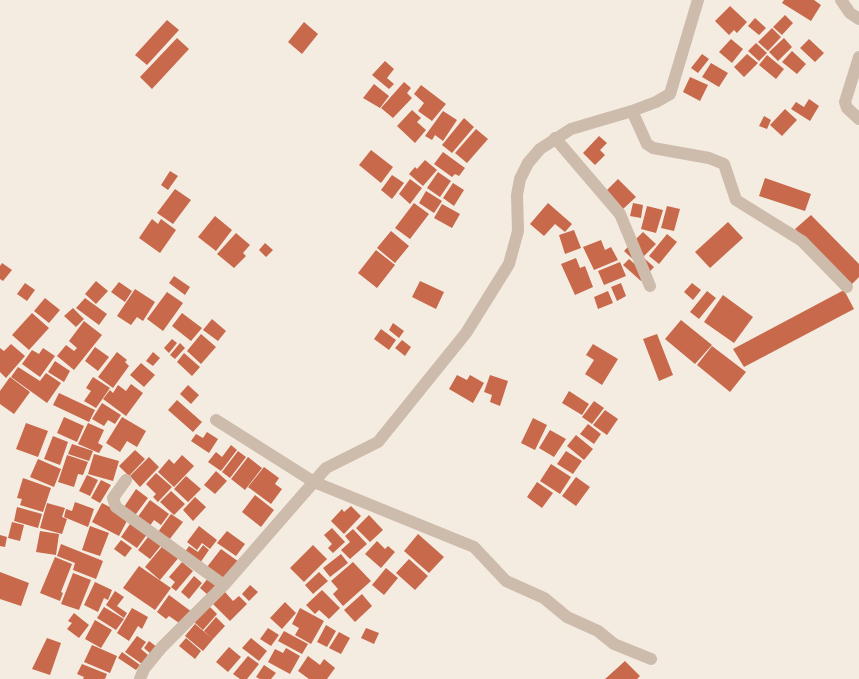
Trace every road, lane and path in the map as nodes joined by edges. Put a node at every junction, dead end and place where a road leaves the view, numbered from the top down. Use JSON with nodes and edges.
{"nodes":[{"id":1,"x":698,"y":0,"type":"edge"},
{"id":2,"x":841,"y":0,"type":"edge"},
{"id":3,"x":859,"y":19,"type":"edge"},
{"id":4,"x":859,"y":57,"type":"edge"},
{"id":5,"x":632,"y":111,"type":"junction"},
{"id":6,"x":859,"y":119,"type":"edge"},
{"id":7,"x":554,"y":138,"type":"junction"},
{"id":8,"x":650,"y":286,"type":"dead end"},
{"id":9,"x":846,"y":287,"type":"dead end"},
{"id":10,"x":216,"y":420,"type":"dead end"},
{"id":11,"x":126,"y":480,"type":"dead end"},
{"id":12,"x":314,"y":482,"type":"junction"},
{"id":13,"x":224,"y":585,"type":"junction"},
{"id":14,"x":651,"y":659,"type":"dead end"},
{"id":15,"x":140,"y":679,"type":"edge"}],
"edges":[{"from":1,"to":5,"type":"street"},
{"from":2,"to":3,"type":"street"},
{"from":4,"to":6,"type":"street"},
{"from":5,"to":7,"type":"street"},
{"from":5,"to":9,"type":"street"},
{"from":7,"to":8,"type":"street"},
{"from":7,"to":12,"type":"street"},
{"from":10,"to":12,"type":"street"},
{"from":11,"to":13,"type":"street"},
{"from":12,"to":13,"type":"street"},
{"from":12,"to":14,"type":"street"},
{"from":13,"to":15,"type":"street"}]}
